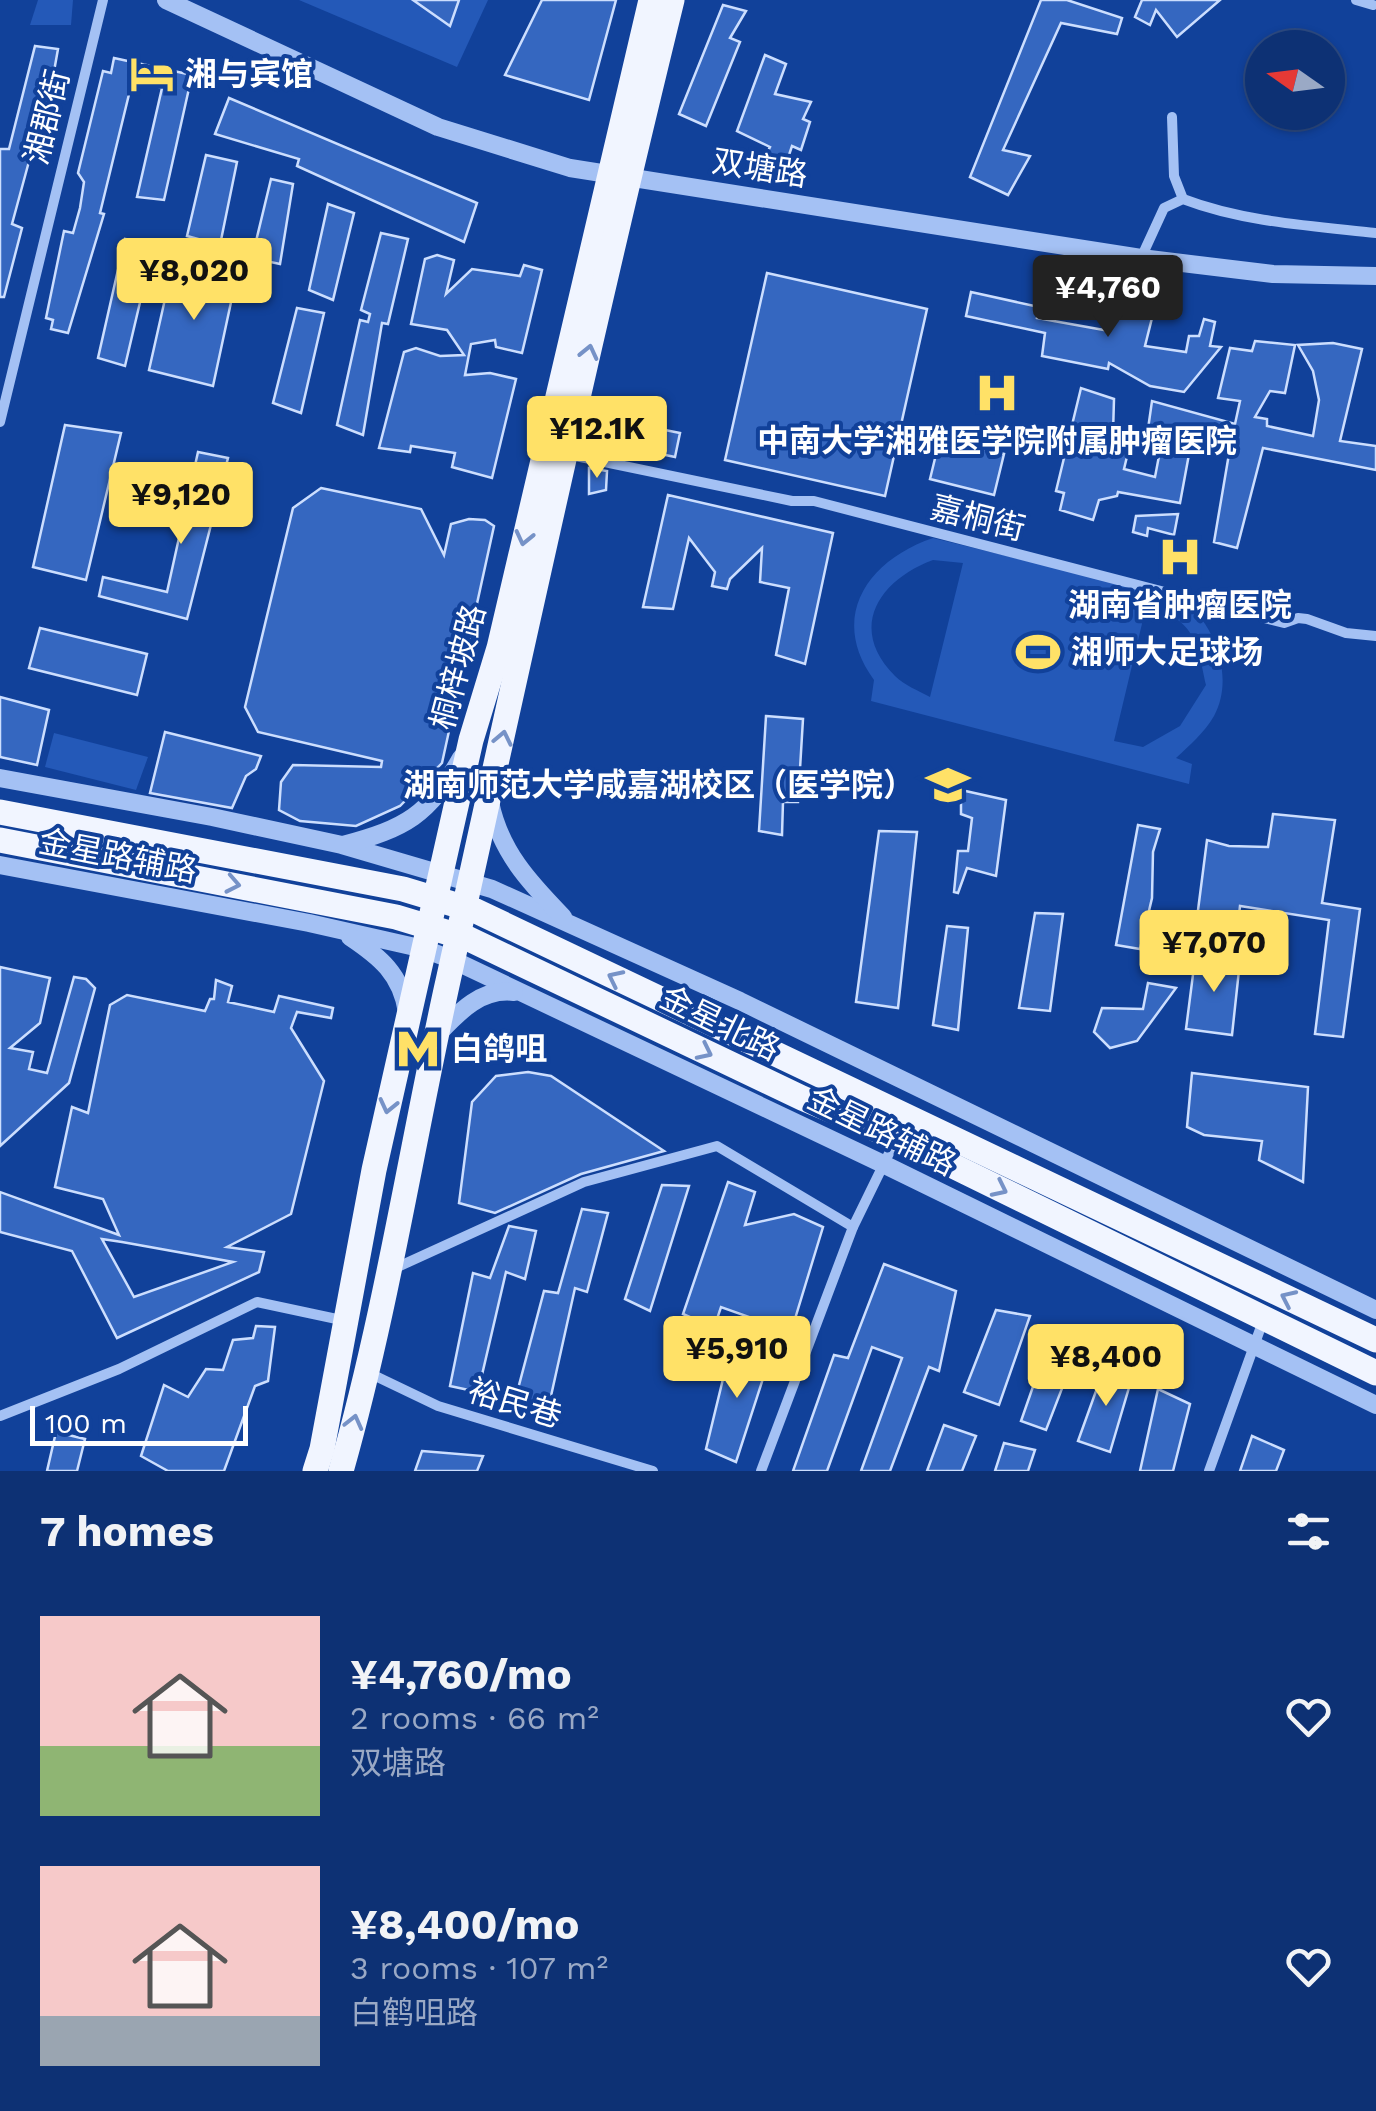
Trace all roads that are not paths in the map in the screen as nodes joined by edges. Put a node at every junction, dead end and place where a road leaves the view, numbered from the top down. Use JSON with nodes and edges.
{"nodes":[{"id":1,"x":103,"y":0,"type":"edge"},
{"id":2,"x":166,"y":0,"type":"edge"},
{"id":3,"x":651,"y":0,"type":"edge"},
{"id":4,"x":672,"y":0,"type":"edge"},
{"id":5,"x":1356,"y":0,"type":"edge"},
{"id":6,"x":1372,"y":5,"type":"dead end"},
{"id":7,"x":1172,"y":117,"type":"dead end"},
{"id":8,"x":620,"y":175,"type":"junction"},
{"id":9,"x":1183,"y":199,"type":"junction"},
{"id":10,"x":1376,"y":233,"type":"edge"},
{"id":11,"x":1141,"y":258,"type":"junction"},
{"id":12,"x":1376,"y":276,"type":"edge"},
{"id":13,"x":0,"y":422,"type":"edge"},
{"id":14,"x":565,"y":454,"type":"junction"},
{"id":15,"x":1376,"y":636,"type":"edge"},
{"id":16,"x":471,"y":740,"type":"junction"},
{"id":17,"x":0,"y":778,"type":"edge"},
{"id":18,"x":490,"y":800,"type":"junction"},
{"id":19,"x":0,"y":812,"type":"edge"},
{"id":20,"x":0,"y":840,"type":"edge"},
{"id":21,"x":342,"y":846,"type":"junction"},
{"id":22,"x":0,"y":865,"type":"edge"},
{"id":23,"x":472,"y":881,"type":"junction"},
{"id":24,"x":439,"y":884,"type":"junction"},
{"id":25,"x":466,"y":907,"type":"junction"},
{"id":26,"x":570,"y":924,"type":"junction"},
{"id":27,"x":342,"y":931,"type":"junction"},
{"id":28,"x":426,"y":938,"type":"junction"},
{"id":29,"x":456,"y":947,"type":"junction"},
{"id":30,"x":522,"y":992,"type":"junction"},
{"id":31,"x":408,"y":1017,"type":"junction"},
{"id":32,"x":436,"y":1036,"type":"junction"},
{"id":33,"x":896,"y":1138,"type":"junction"},
{"id":34,"x":883,"y":1164,"type":"junction"},
{"id":35,"x":853,"y":1227,"type":"junction"},
{"id":36,"x":390,"y":1270,"type":"junction"},
{"id":37,"x":1376,"y":1310,"type":"edge"},
{"id":38,"x":1264,"y":1318,"type":"junction"},
{"id":39,"x":347,"y":1322,"type":"junction"},
{"id":40,"x":1376,"y":1340,"type":"edge"},
{"id":41,"x":1254,"y":1346,"type":"junction"},
{"id":42,"x":366,"y":1372,"type":"junction"},
{"id":43,"x":1376,"y":1373,"type":"edge"},
{"id":44,"x":1376,"y":1405,"type":"edge"},
{"id":45,"x":0,"y":1416,"type":"edge"},
{"id":46,"x":314,"y":1471,"type":"edge"},
{"id":47,"x":340,"y":1471,"type":"edge"},
{"id":48,"x":652,"y":1471,"type":"edge"},
{"id":49,"x":761,"y":1471,"type":"edge"},
{"id":50,"x":1209,"y":1471,"type":"edge"}],
"edges":[{"from":1,"to":13,"type":"street","name":"湘郡街"},
{"from":2,"to":8,"type":"street","name":"双塘路"},
{"from":3,"to":8,"type":"main road","name":"桐梓坡路"},
{"from":4,"to":8,"type":"main road","name":"桐梓坡路"},
{"from":5,"to":6,"type":"street"},
{"from":7,"to":9,"type":"street"},
{"from":8,"to":11,"type":"street","name":"双塘路"},
{"from":14,"to":8,"type":"main road","name":"桐梓坡路","one_way":true},
{"from":8,"to":16,"type":"main road","name":"桐梓坡路","one_way":true},
{"from":9,"to":10,"type":"street"},
{"from":9,"to":11,"type":"street"},
{"from":11,"to":12,"type":"street","name":"双塘路"},
{"from":14,"to":15,"type":"street","name":"嘉桐街"},
{"from":18,"to":14,"type":"main road","name":"桐梓坡路","one_way":true},
{"from":16,"to":21,"type":"street"},
{"from":16,"to":24,"type":"main road","name":"桐梓坡路"},
{"from":17,"to":21,"type":"street","name":"金星路辅路"},
{"from":18,"to":23,"type":"main road","name":"桐梓坡路"},
{"from":18,"to":26,"type":"street"},
{"from":19,"to":24,"type":"main road","name":"金星北路"},
{"from":20,"to":28,"type":"main road","name":"金星北路","one_way":true},
{"from":21,"to":24,"type":"street","name":"金星路辅路"},
{"from":22,"to":27,"type":"street","name":"金星路辅路"},
{"from":23,"to":24,"type":"street","name":"金星路辅路"},
{"from":23,"to":25,"type":"main road","name":"桐梓坡路"},
{"from":23,"to":26,"type":"street","name":"金星路辅路"},
{"from":24,"to":25,"type":"main road","name":"金星北路"},
{"from":24,"to":28,"type":"main road","name":"桐梓坡路"},
{"from":25,"to":29,"type":"main road","name":"桐梓坡路"},
{"from":40,"to":25,"type":"main road","name":"金星北路","one_way":true},
{"from":26,"to":37,"type":"street","name":"金星路辅路"},
{"from":27,"to":28,"type":"street","name":"金星路辅路"},
{"from":27,"to":31,"type":"street"},
{"from":28,"to":29,"type":"main road","name":"金星北路"},
{"from":28,"to":31,"type":"main road","name":"桐梓坡路"},
{"from":29,"to":30,"type":"street","name":"金星路辅路"},
{"from":29,"to":32,"type":"main road","name":"桐梓坡路"},
{"from":29,"to":33,"type":"main road","name":"金星北路","one_way":true},
{"from":30,"to":32,"type":"street"},
{"from":30,"to":34,"type":"street","name":"金星路辅路"},
{"from":31,"to":39,"type":"main road","name":"桐梓坡路","one_way":true},
{"from":32,"to":36,"type":"main road","name":"桐梓坡路"},
{"from":33,"to":34,"type":"street"},
{"from":33,"to":38,"type":"main road","name":"金星北路","one_way":true},
{"from":34,"to":35,"type":"street"},
{"from":34,"to":41,"type":"street","name":"金星路辅路"},
{"from":35,"to":36,"type":"street"},
{"from":35,"to":49,"type":"street"},
{"from":36,"to":42,"type":"main road","name":"桐梓坡路"},
{"from":38,"to":41,"type":"street"},
{"from":38,"to":43,"type":"main road","name":"金星北路"},
{"from":39,"to":45,"type":"street"},
{"from":39,"to":46,"type":"main road","name":"桐梓坡路"},
{"from":41,"to":44,"type":"street","name":"金星路辅路"},
{"from":41,"to":50,"type":"street"},
{"from":47,"to":42,"type":"main road","name":"桐梓坡路","one_way":true},
{"from":42,"to":48,"type":"street","name":"裕民巷"}]}
